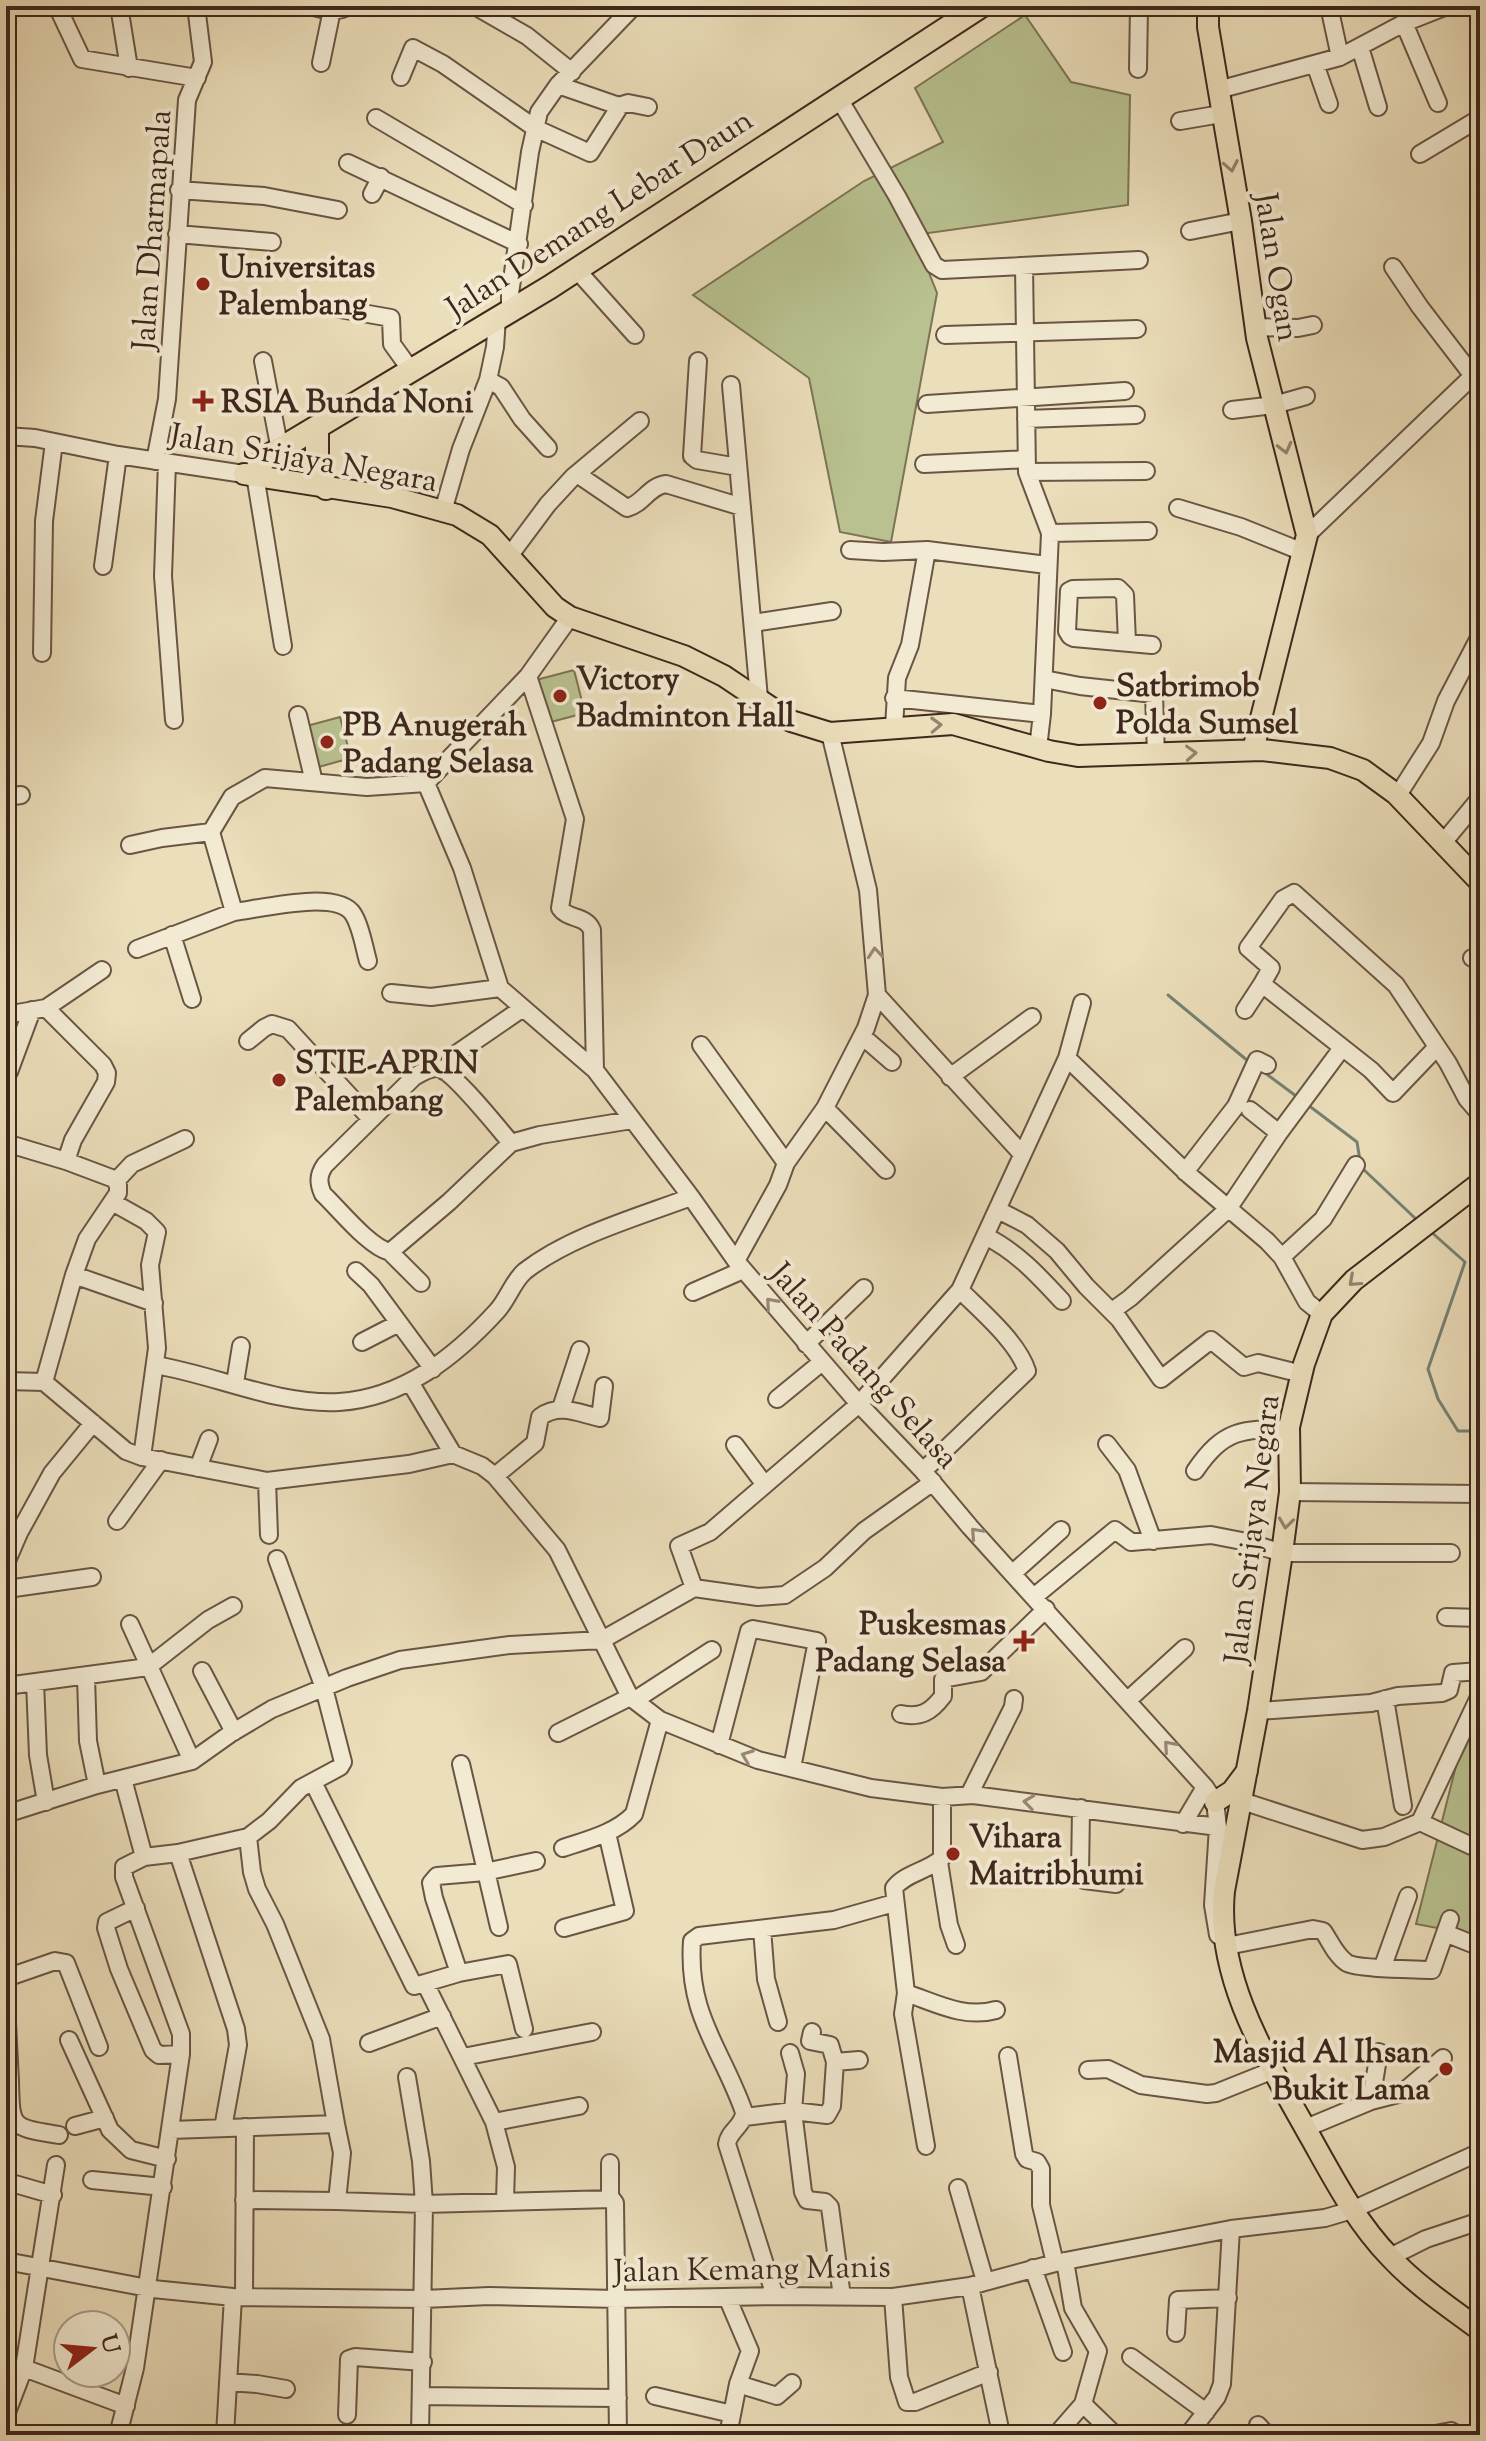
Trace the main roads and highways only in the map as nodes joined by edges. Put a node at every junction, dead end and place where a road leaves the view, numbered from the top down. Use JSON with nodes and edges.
{"nodes":[{"id":1,"x":953,"y":6,"type":"edge"},
{"id":2,"x":981,"y":6,"type":"edge"},
{"id":3,"x":1208,"y":6,"type":"edge"},
{"id":4,"x":506,"y":307,"type":"junction"},
{"id":5,"x":317,"y":427,"type":"junction"},
{"id":6,"x":250,"y":474,"type":"junction"},
{"id":7,"x":326,"y":488,"type":"junction"},
{"id":8,"x":1253,"y":750,"type":"junction"},
{"id":9,"x":1480,"y":882,"type":"edge"},
{"id":10,"x":1480,"y":1183,"type":"edge"},
{"id":11,"x":1247,"y":1771,"type":"junction"},
{"id":12,"x":1210,"y":1794,"type":"road end"},
{"id":13,"x":1480,"y":2330,"type":"edge"}],
"edges":[{"from":1,"to":4,"type":"highway","name":"Jalan Demang Lebar Daun"},
{"from":2,"to":4,"type":"highway","name":"Jalan Demang Lebar Daun"},
{"from":3,"to":8,"type":"main road","name":"Jalan Ogan","one_way":true},
{"from":4,"to":5,"type":"highway","name":"Jalan Demang Lebar Daun"},
{"from":4,"to":6,"type":"highway","name":"Jalan Demang Lebar Daun"},
{"from":5,"to":6,"type":"highway","name":"Jalan Demang Lebar Daun"},
{"from":5,"to":7,"type":"highway"},
{"from":6,"to":7,"type":"main road","name":"Jalan Srijaya Negara"},
{"from":7,"to":8,"type":"main road","name":"Jalan Srijaya Negara","one_way":true},
{"from":8,"to":9,"type":"main road","name":"Jalan Srijaya Negara"},
{"from":10,"to":11,"type":"main road","name":"Jalan Srijaya Negara","one_way":true},
{"from":11,"to":12,"type":"main road"},
{"from":11,"to":13,"type":"main road","name":"Jalan Srijaya Negara"}]}
